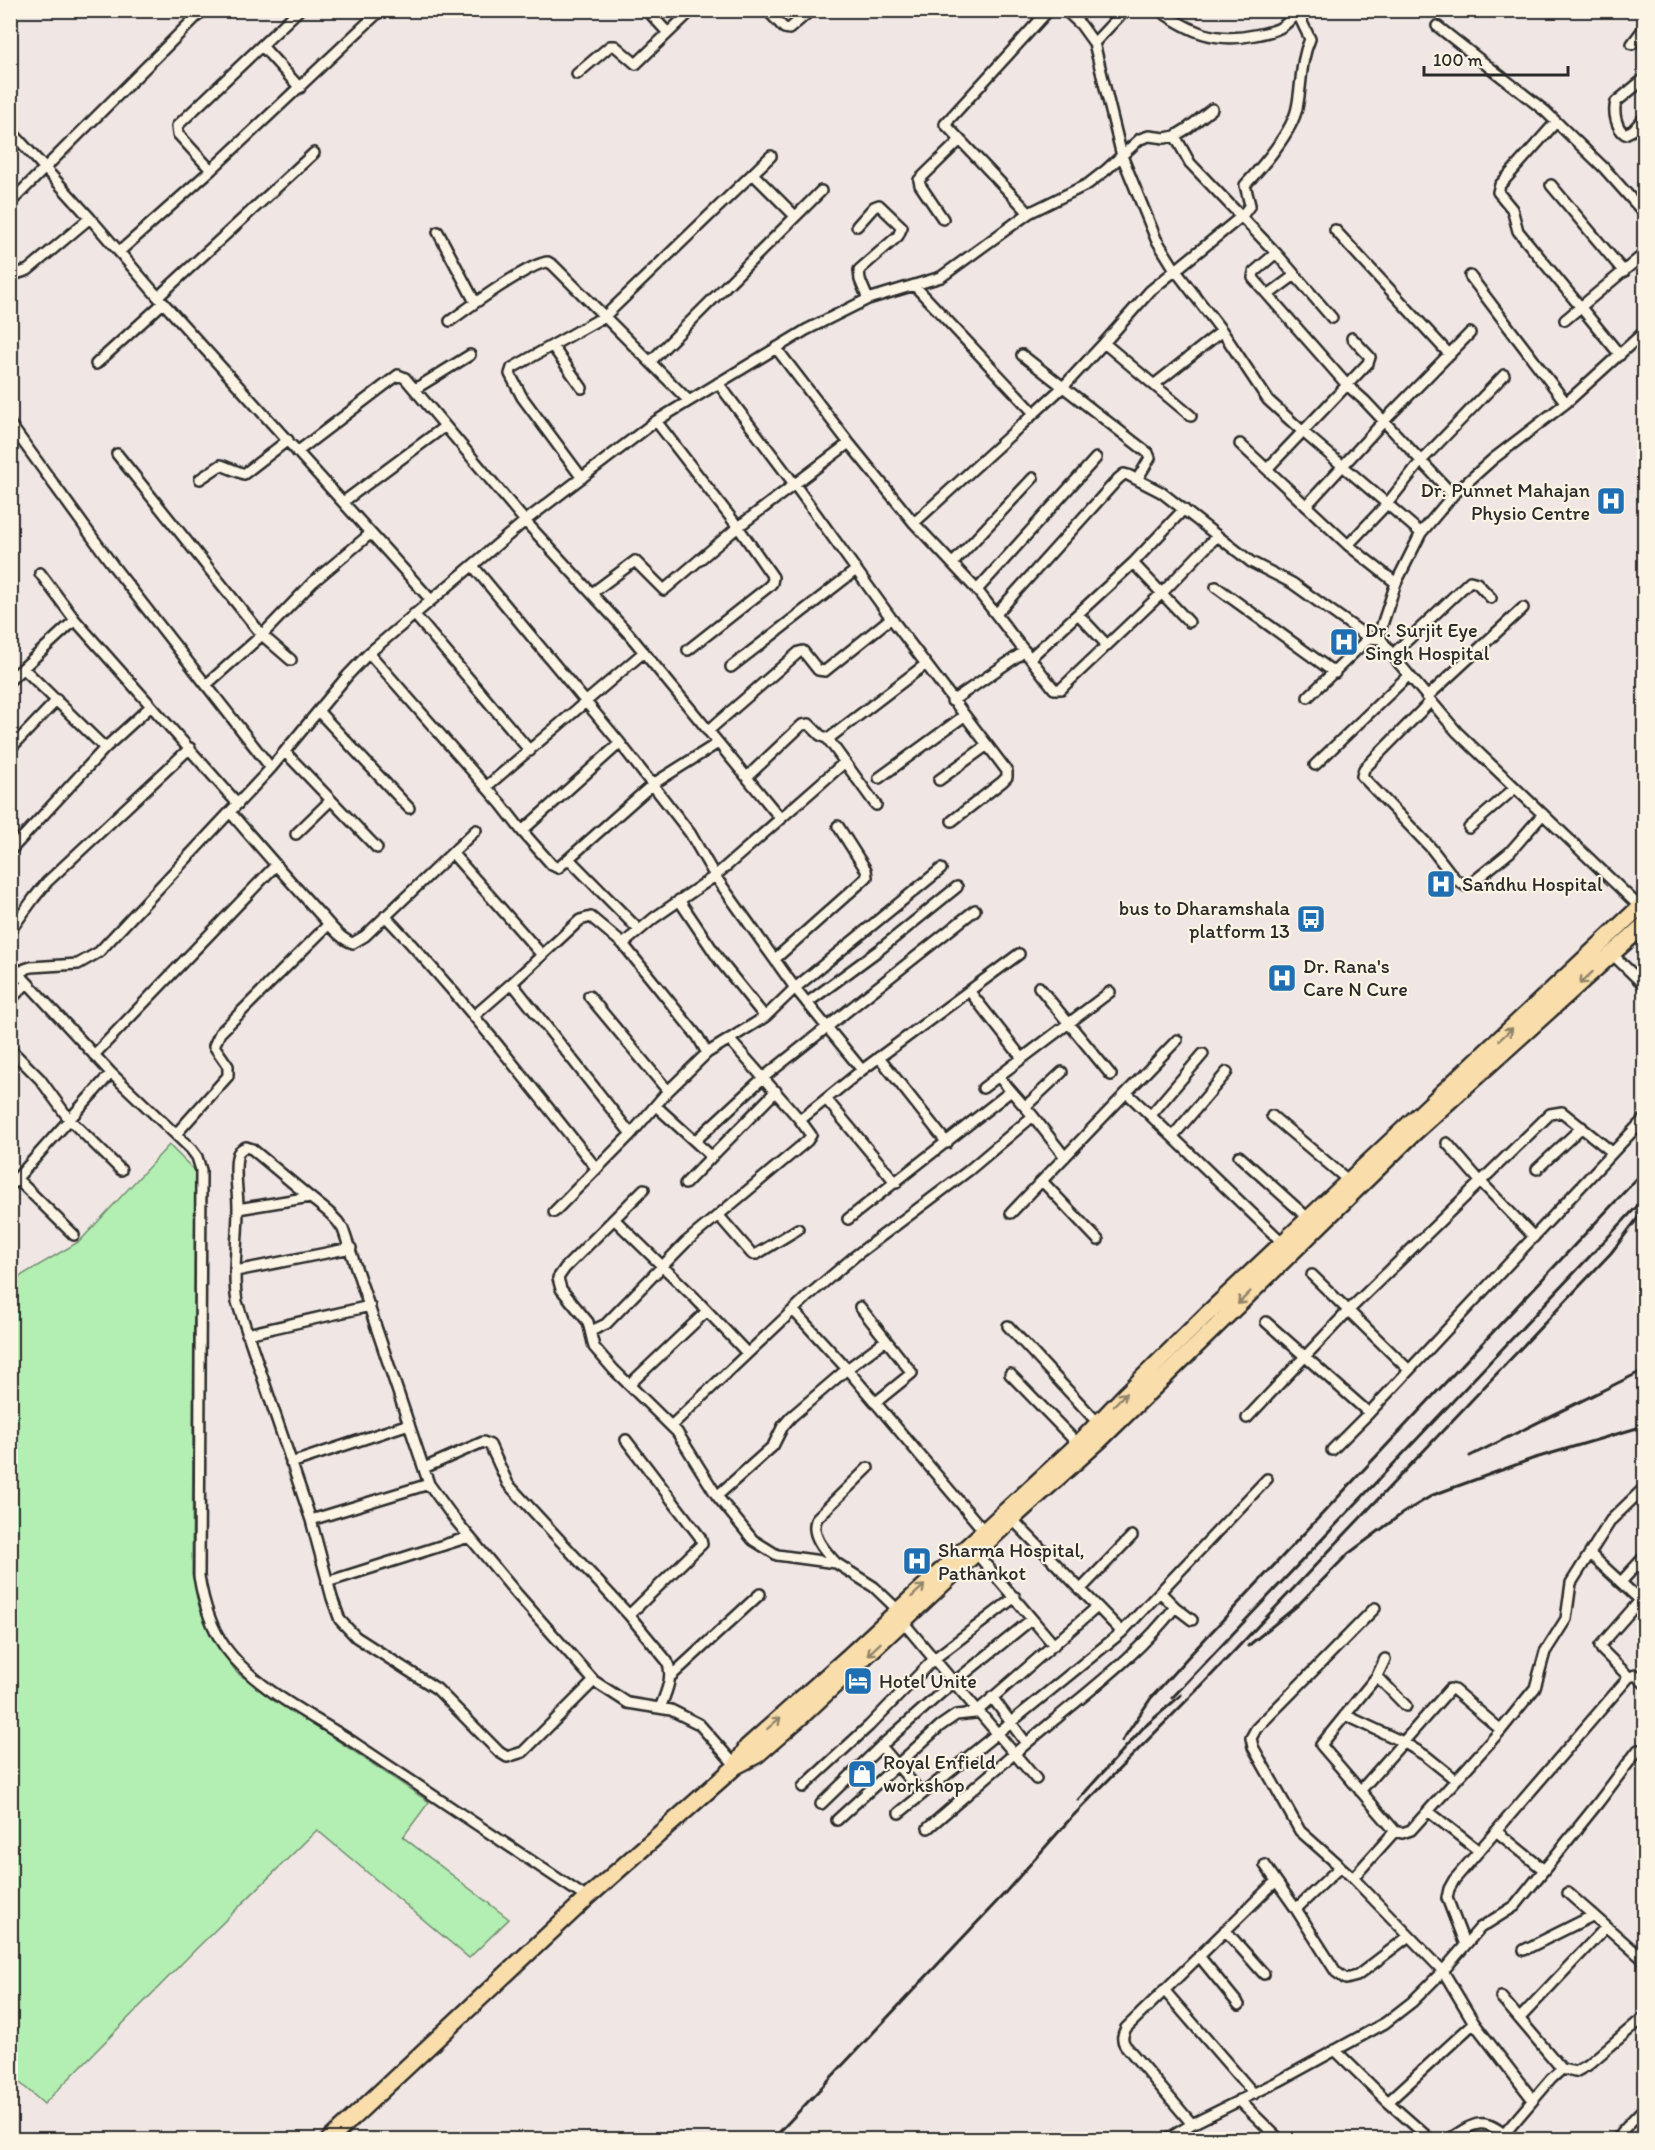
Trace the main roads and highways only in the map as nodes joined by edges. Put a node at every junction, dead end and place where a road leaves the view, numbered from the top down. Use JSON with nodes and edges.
{"nodes":[{"id":1,"x":1643,"y":908,"type":"edge"},
{"id":2,"x":1644,"y":925,"type":"edge"},
{"id":3,"x":901,"y":1616,"type":"junction"},
{"id":4,"x":329,"y":2139,"type":"edge"}],
"edges":[{"from":3,"to":1,"type":"main road","one_way":true},
{"from":2,"to":3,"type":"main road","one_way":true},
{"from":3,"to":4,"type":"main road"}]}
